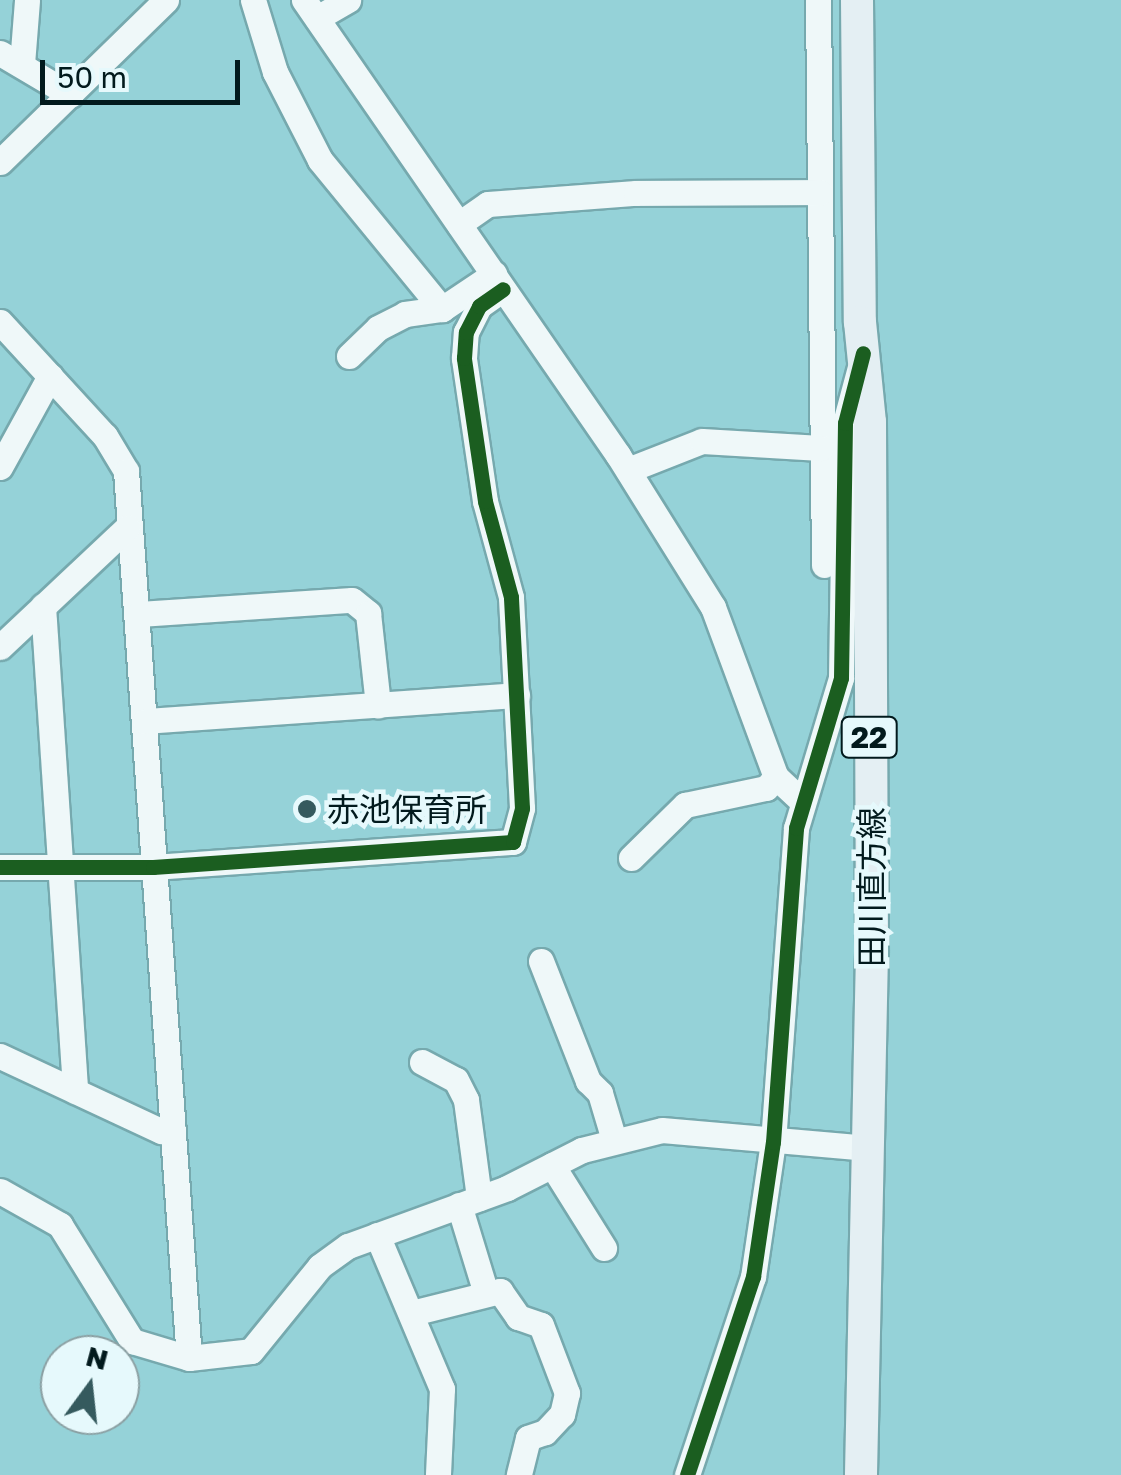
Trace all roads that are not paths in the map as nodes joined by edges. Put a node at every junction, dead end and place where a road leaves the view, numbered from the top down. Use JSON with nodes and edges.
{"nodes":[{"id":1,"x":27,"y":0,"type":"edge"},
{"id":2,"x":166,"y":0,"type":"edge"},
{"id":3,"x":253,"y":0,"type":"edge"},
{"id":4,"x":348,"y":0,"type":"edge"},
{"id":5,"x":818,"y":0,"type":"edge"},
{"id":6,"x":857,"y":0,"type":"edge"},
{"id":7,"x":310,"y":9,"type":"edge"},
{"id":8,"x":11,"y":59,"type":"edge"},
{"id":9,"x":71,"y":95,"type":"junction"},
{"id":10,"x":0,"y":162,"type":"edge"},
{"id":11,"x":820,"y":192,"type":"junction"},
{"id":12,"x":459,"y":224,"type":"junction"},
{"id":13,"x":498,"y":282,"type":"junction"},
{"id":14,"x":442,"y":309,"type":"junction"},
{"id":15,"x":0,"y":322,"type":"edge"},
{"id":16,"x":863,"y":353,"type":"junction"},
{"id":17,"x":349,"y":356,"type":"dead end"},
{"id":18,"x":50,"y":376,"type":"junction"},
{"id":19,"x":821,"y":448,"type":"junction"},
{"id":20,"x":0,"y":466,"type":"edge"},
{"id":21,"x":628,"y":470,"type":"junction"},
{"id":22,"x":128,"y":527,"type":"junction"},
{"id":23,"x":44,"y":606,"type":"junction"},
{"id":24,"x":139,"y":614,"type":"junction"},
{"id":25,"x":0,"y":647,"type":"edge"},
{"id":26,"x":517,"y":696,"type":"junction"},
{"id":27,"x":378,"y":705,"type":"junction"},
{"id":28,"x":831,"y":715,"type":"junction"},
{"id":29,"x":145,"y":721,"type":"junction"},
{"id":30,"x":776,"y":777,"type":"junction"},
{"id":31,"x":802,"y":801,"type":"junction"},
{"id":32,"x":631,"y":858,"type":"dead end"},
{"id":33,"x":62,"y":866,"type":"junction"},
{"id":34,"x":0,"y":867,"type":"edge"},
{"id":35,"x":153,"y":867,"type":"junction"},
{"id":36,"x":541,"y":961,"type":"dead end"},
{"id":37,"x":0,"y":1056,"type":"edge"},
{"id":38,"x":422,"y":1062,"type":"dead end"},
{"id":39,"x":74,"y":1091,"type":"junction"},
{"id":40,"x":173,"y":1130,"type":"junction"},
{"id":41,"x":614,"y":1140,"type":"junction"},
{"id":42,"x":773,"y":1142,"type":"junction"},
{"id":43,"x":868,"y":1148,"type":"junction"},
{"id":44,"x":552,"y":1165,"type":"junction"},
{"id":45,"x":0,"y":1191,"type":"edge"},
{"id":46,"x":469,"y":1202,"type":"junction"},
{"id":47,"x":378,"y":1235,"type":"junction"},
{"id":48,"x":604,"y":1248,"type":"dead end"},
{"id":49,"x":485,"y":1290,"type":"junction"},
{"id":50,"x":412,"y":1314,"type":"junction"},
{"id":51,"x":189,"y":1358,"type":"junction"},
{"id":52,"x":438,"y":1475,"type":"edge"},
{"id":53,"x":519,"y":1475,"type":"edge"},
{"id":54,"x":687,"y":1475,"type":"edge"},
{"id":55,"x":861,"y":1475,"type":"edge"}],
"edges":[{"from":1,"to":8,"type":"street"},
{"from":2,"to":9,"type":"street"},
{"from":3,"to":14,"type":"street"},
{"from":4,"to":7,"type":"street"},
{"from":5,"to":11,"type":"street"},
{"from":6,"to":16,"type":"main road","name":"田川直方線","number":"22"},
{"from":7,"to":12,"type":"street"},
{"from":8,"to":9,"type":"street"},
{"from":9,"to":10,"type":"street"},
{"from":11,"to":12,"type":"street"},
{"from":11,"to":19,"type":"street"},
{"from":12,"to":13,"type":"street"},
{"from":13,"to":14,"type":"street"},
{"from":13,"to":21,"type":"street"},
{"from":13,"to":26,"type":"street"},
{"from":14,"to":17,"type":"street"},
{"from":15,"to":18,"type":"street"},
{"from":16,"to":28,"type":"street"},
{"from":16,"to":43,"type":"main road","name":"田川直方線","number":"22"},
{"from":18,"to":20,"type":"street"},
{"from":18,"to":22,"type":"street"},
{"from":19,"to":21,"type":"street"},
{"from":19,"to":28,"type":"street"},
{"from":21,"to":30,"type":"street"},
{"from":22,"to":23,"type":"street"},
{"from":22,"to":24,"type":"street"},
{"from":23,"to":25,"type":"street"},
{"from":23,"to":33,"type":"street"},
{"from":24,"to":27,"type":"street"},
{"from":24,"to":29,"type":"street"},
{"from":26,"to":27,"type":"street"},
{"from":26,"to":35,"type":"street"},
{"from":27,"to":29,"type":"street"},
{"from":28,"to":31,"type":"street"},
{"from":29,"to":35,"type":"street"},
{"from":30,"to":31,"type":"street"},
{"from":30,"to":32,"type":"street"},
{"from":31,"to":42,"type":"street"},
{"from":33,"to":34,"type":"street"},
{"from":33,"to":35,"type":"street"},
{"from":33,"to":39,"type":"street"},
{"from":35,"to":40,"type":"street"},
{"from":36,"to":41,"type":"street"},
{"from":37,"to":39,"type":"street"},
{"from":38,"to":46,"type":"street"},
{"from":39,"to":40,"type":"street"},
{"from":40,"to":51,"type":"street"},
{"from":41,"to":42,"type":"street"},
{"from":41,"to":44,"type":"street"},
{"from":42,"to":43,"type":"street"},
{"from":42,"to":54,"type":"street"},
{"from":43,"to":55,"type":"main road","name":"田川直方線","number":"22"},
{"from":44,"to":46,"type":"street"},
{"from":44,"to":48,"type":"street"},
{"from":45,"to":51,"type":"street"},
{"from":46,"to":47,"type":"street"},
{"from":46,"to":49,"type":"street"},
{"from":47,"to":50,"type":"street"},
{"from":47,"to":51,"type":"street"},
{"from":49,"to":50,"type":"street"},
{"from":49,"to":53,"type":"street"},
{"from":50,"to":52,"type":"street"}]}
